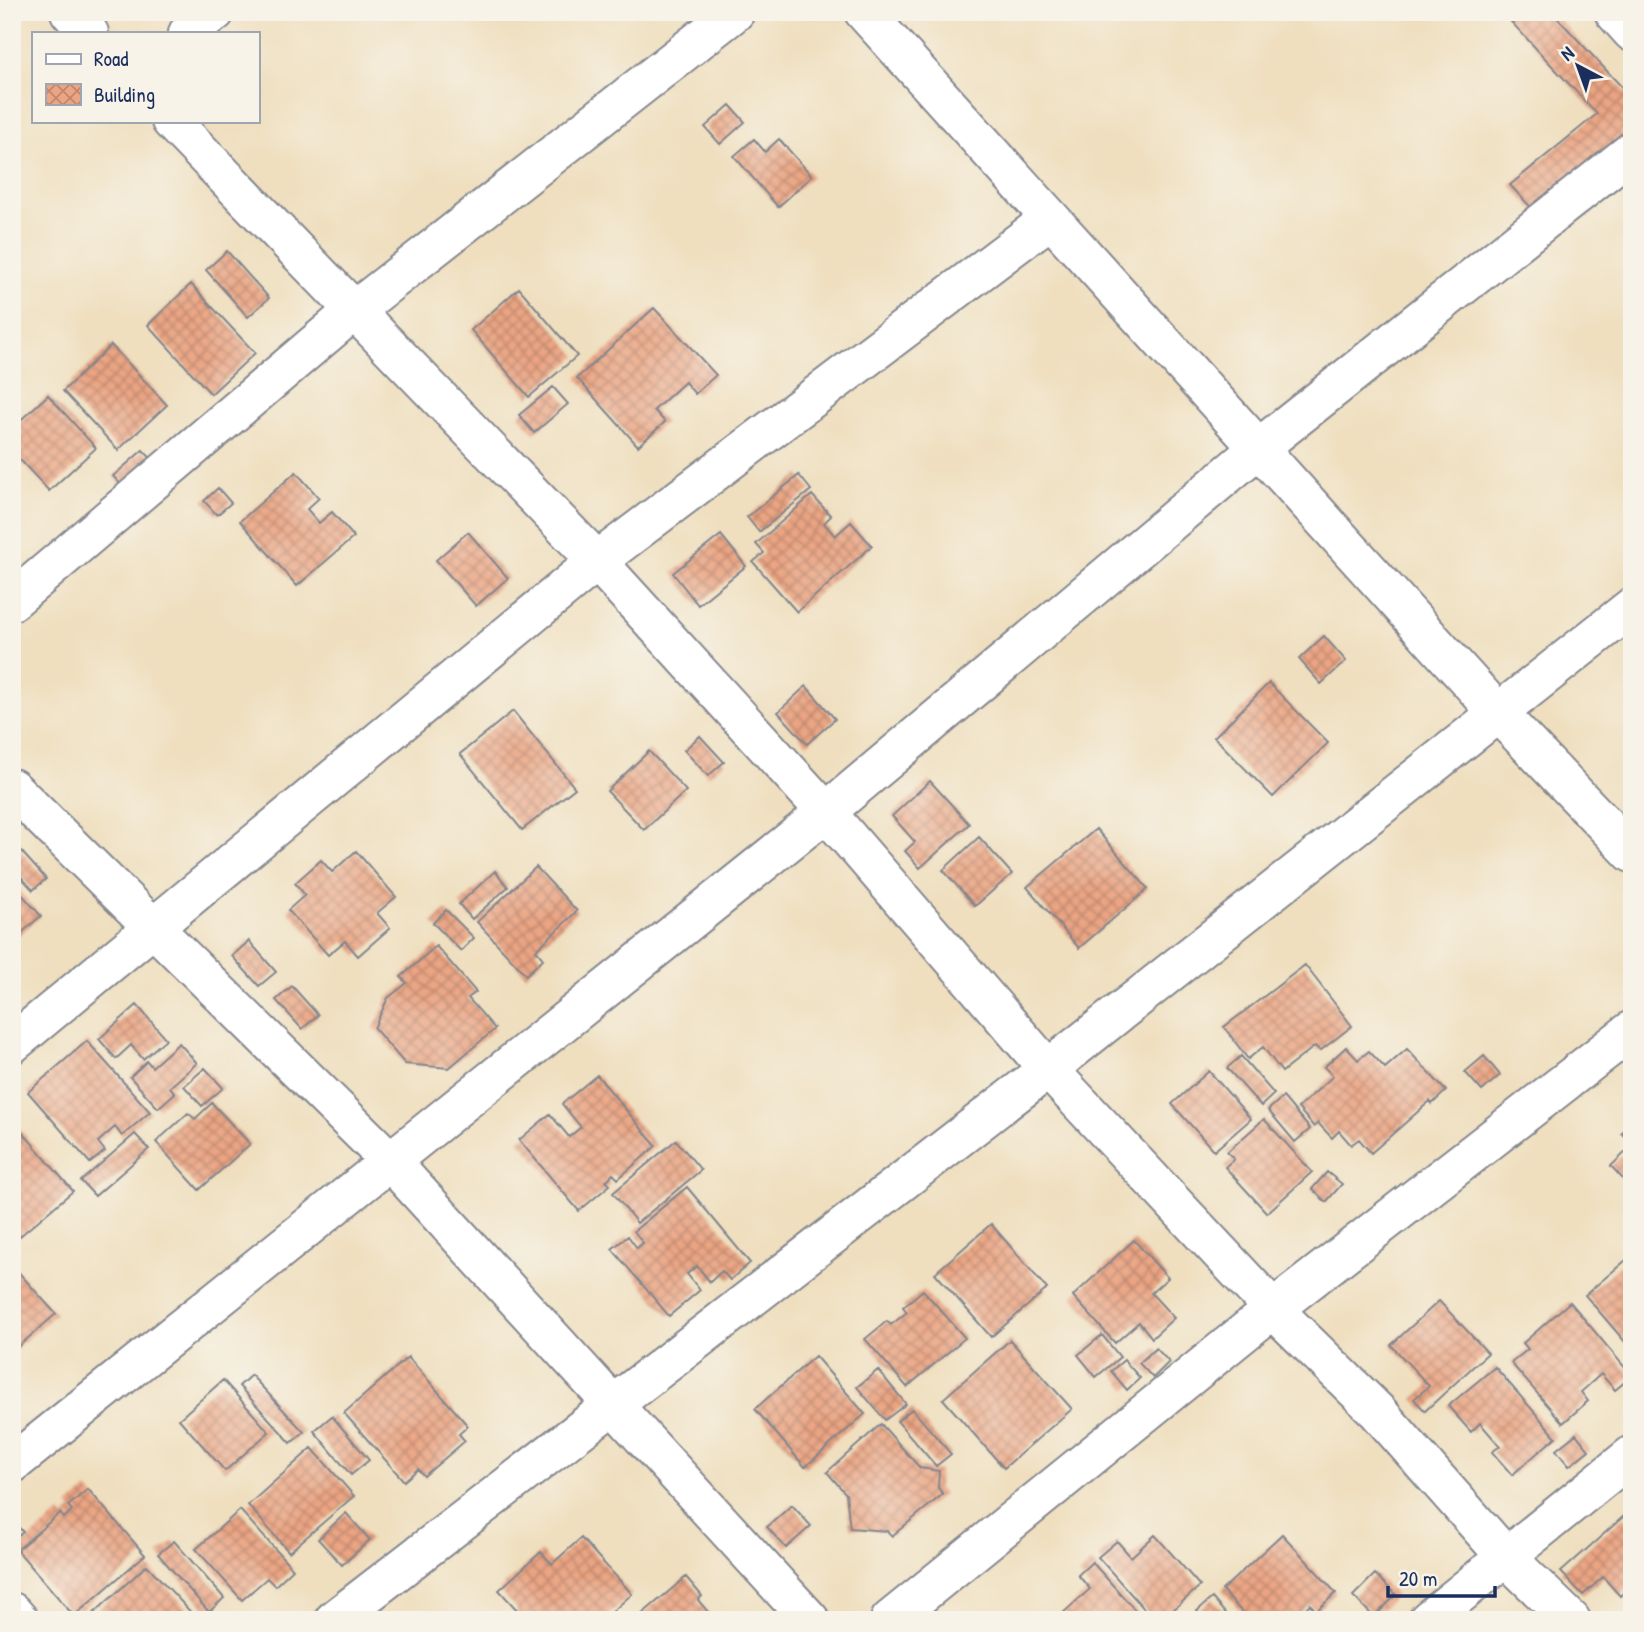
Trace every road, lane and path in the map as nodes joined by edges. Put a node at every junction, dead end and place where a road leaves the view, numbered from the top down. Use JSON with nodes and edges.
{"nodes":[{"id":1,"x":70,"y":12,"type":"edge"},
{"id":2,"x":215,"y":12,"type":"edge"},
{"id":3,"x":735,"y":12,"type":"edge"},
{"id":4,"x":864,"y":12,"type":"edge"},
{"id":5,"x":1614,"y":12,"type":"edge"},
{"id":6,"x":88,"y":32,"type":"edge"},
{"id":7,"x":189,"y":32,"type":"edge"},
{"id":8,"x":1632,"y":32,"type":"edge"},
{"id":9,"x":173,"y":122,"type":"edge"},
{"id":10,"x":1632,"y":151,"type":"edge"},
{"id":11,"x":1050,"y":219,"type":"junction"},
{"id":12,"x":356,"y":309,"type":"junction"},
{"id":13,"x":1260,"y":447,"type":"junction"},
{"id":14,"x":597,"y":561,"type":"junction"},
{"id":15,"x":12,"y":601,"type":"edge"},
{"id":16,"x":1632,"y":607,"type":"edge"},
{"id":17,"x":1499,"y":714,"type":"junction"},
{"id":18,"x":12,"y":788,"type":"edge"},
{"id":19,"x":826,"y":812,"type":"junction"},
{"id":20,"x":1632,"y":853,"type":"edge"},
{"id":21,"x":152,"y":928,"type":"junction"},
{"id":22,"x":1632,"y":1030,"type":"edge"},
{"id":23,"x":12,"y":1044,"type":"edge"},
{"id":24,"x":1048,"y":1069,"type":"junction"},
{"id":25,"x":391,"y":1162,"type":"junction"},
{"id":26,"x":1273,"y":1309,"type":"junction"},
{"id":27,"x":610,"y":1404,"type":"junction"},
{"id":28,"x":1632,"y":1455,"type":"edge"},
{"id":29,"x":12,"y":1464,"type":"edge"},
{"id":30,"x":1506,"y":1557,"type":"junction"},
{"id":31,"x":12,"y":1612,"type":"edge"},
{"id":32,"x":19,"y":1620,"type":"edge"},
{"id":33,"x":334,"y":1620,"type":"edge"},
{"id":34,"x":810,"y":1620,"type":"edge"},
{"id":35,"x":890,"y":1620,"type":"edge"},
{"id":36,"x":1428,"y":1620,"type":"edge"},
{"id":37,"x":1571,"y":1620,"type":"edge"}],
"edges":[{"from":1,"to":6,"type":"street"},
{"from":2,"to":7,"type":"street"},
{"from":3,"to":12,"type":"street"},
{"from":4,"to":11,"type":"street"},
{"from":5,"to":8,"type":"street"},
{"from":9,"to":12,"type":"street"},
{"from":10,"to":13,"type":"street"},
{"from":11,"to":13,"type":"street"},
{"from":11,"to":14,"type":"street"},
{"from":12,"to":14,"type":"street"},
{"from":12,"to":15,"type":"street"},
{"from":13,"to":17,"type":"street"},
{"from":13,"to":19,"type":"street"},
{"from":14,"to":19,"type":"street"},
{"from":14,"to":21,"type":"street"},
{"from":16,"to":17,"type":"street"},
{"from":17,"to":20,"type":"street"},
{"from":17,"to":24,"type":"street"},
{"from":18,"to":21,"type":"street"},
{"from":19,"to":24,"type":"street"},
{"from":19,"to":25,"type":"street"},
{"from":21,"to":23,"type":"street"},
{"from":21,"to":25,"type":"street"},
{"from":22,"to":26,"type":"street"},
{"from":24,"to":26,"type":"street"},
{"from":24,"to":27,"type":"street"},
{"from":25,"to":27,"type":"street"},
{"from":25,"to":29,"type":"street"},
{"from":26,"to":30,"type":"street"},
{"from":26,"to":35,"type":"street"},
{"from":27,"to":33,"type":"street"},
{"from":27,"to":34,"type":"street"},
{"from":28,"to":30,"type":"street"},
{"from":30,"to":36,"type":"street"},
{"from":30,"to":37,"type":"street"},
{"from":31,"to":32,"type":"street"}]}
